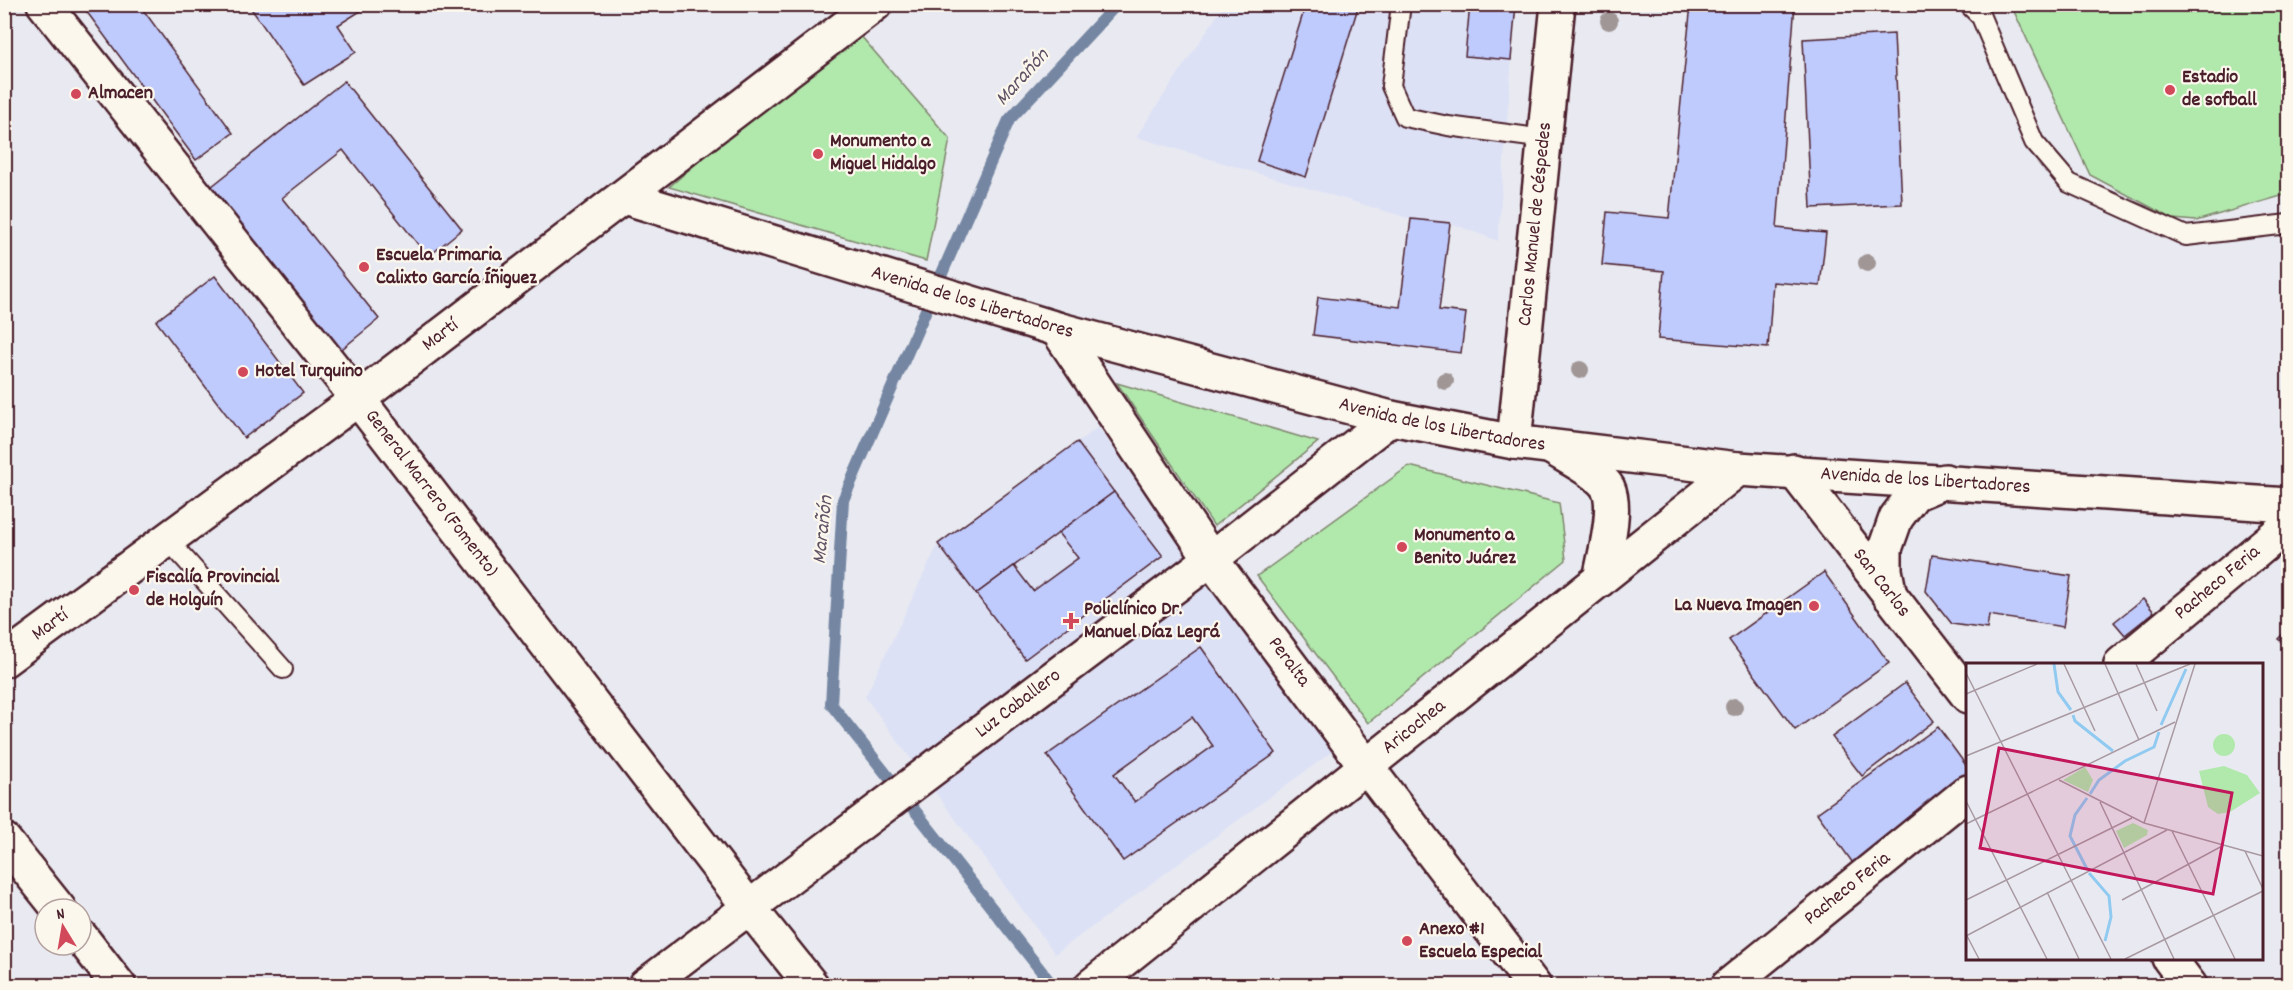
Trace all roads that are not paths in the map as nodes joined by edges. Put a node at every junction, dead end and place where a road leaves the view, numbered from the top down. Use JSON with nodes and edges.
{"nodes":[{"id":1,"x":44,"y":4,"type":"edge"},
{"id":2,"x":875,"y":4,"type":"edge"},
{"id":3,"x":1401,"y":4,"type":"edge"},
{"id":4,"x":1558,"y":4,"type":"edge"},
{"id":5,"x":1968,"y":4,"type":"edge"},
{"id":6,"x":1545,"y":138,"type":"junction"},
{"id":7,"x":624,"y":197,"type":"junction"},
{"id":8,"x":2289,"y":224,"type":"edge"},
{"id":9,"x":1057,"y":329,"type":"junction"},
{"id":10,"x":358,"y":399,"type":"junction"},
{"id":11,"x":1390,"y":418,"type":"junction"},
{"id":12,"x":1514,"y":442,"type":"junction"},
{"id":13,"x":1551,"y":447,"type":"junction"},
{"id":14,"x":1737,"y":469,"type":"junction"},
{"id":15,"x":1794,"y":471,"type":"junction"},
{"id":16,"x":1945,"y":481,"type":"junction"},
{"id":17,"x":2289,"y":505,"type":"edge"},
{"id":18,"x":2289,"y":525,"type":"edge"},
{"id":19,"x":168,"y":540,"type":"junction"},
{"id":20,"x":1211,"y":559,"type":"junction"},
{"id":21,"x":1600,"y":580,"type":"junction"},
{"id":22,"x":1890,"y":596,"type":"junction"},
{"id":23,"x":4,"y":660,"type":"edge"},
{"id":24,"x":2122,"y":663,"type":"edge"},
{"id":25,"x":283,"y":669,"type":"dead end"},
{"id":26,"x":1966,"y":693,"type":"edge"},
{"id":27,"x":1366,"y":766,"type":"junction"},
{"id":28,"x":1966,"y":794,"type":"edge"},
{"id":29,"x":4,"y":840,"type":"edge"},
{"id":30,"x":49,"y":897,"type":"edge"},
{"id":31,"x":748,"y":906,"type":"junction"},
{"id":32,"x":93,"y":952,"type":"edge"},
{"id":33,"x":2170,"y":960,"type":"edge"},
{"id":34,"x":1096,"y":982,"type":"edge"},
{"id":35,"x":119,"y":986,"type":"edge"},
{"id":36,"x":645,"y":986,"type":"edge"},
{"id":37,"x":812,"y":986,"type":"edge"},
{"id":38,"x":1534,"y":986,"type":"edge"},
{"id":39,"x":1728,"y":986,"type":"edge"},
{"id":40,"x":2190,"y":986,"type":"edge"}],
"edges":[{"from":1,"to":10,"type":"main road","name":"General Marrero (Fomento)"},
{"from":2,"to":7,"type":"main road","name":"Martí"},
{"from":3,"to":6,"type":"lane"},
{"from":4,"to":6,"type":"main road","name":"Carlos Manuel de Céspedes"},
{"from":5,"to":8,"type":"lane"},
{"from":6,"to":12,"type":"main road","name":"Carlos Manuel de Céspedes"},
{"from":7,"to":9,"type":"main road","name":"Avenida de los Libertadores"},
{"from":7,"to":10,"type":"main road","name":"Martí"},
{"from":9,"to":11,"type":"main road","name":"Avenida de los Libertadores"},
{"from":9,"to":20,"type":"main road","name":"Peralta"},
{"from":10,"to":19,"type":"main road","name":"Martí"},
{"from":10,"to":31,"type":"main road","name":"General Marrero (Fomento)"},
{"from":11,"to":12,"type":"main road","name":"Avenida de los Libertadores"},
{"from":11,"to":20,"type":"main road","name":"Luz Caballero"},
{"from":12,"to":13,"type":"main road","name":"Avenida de los Libertadores"},
{"from":13,"to":14,"type":"main road","name":"Avenida de los Libertadores"},
{"from":13,"to":21,"type":"main road"},
{"from":14,"to":15,"type":"main road","name":"Avenida de los Libertadores"},
{"from":14,"to":21,"type":"main road","name":"Aricochea"},
{"from":15,"to":16,"type":"main road","name":"Avenida de los Libertadores"},
{"from":15,"to":22,"type":"main road","name":"San Carlos"},
{"from":16,"to":17,"type":"main road","name":"Avenida de los Libertadores"},
{"from":16,"to":22,"type":"main road"},
{"from":18,"to":24,"type":"main road","name":"Pacheco Feria"},
{"from":19,"to":23,"type":"main road","name":"Martí"},
{"from":19,"to":25,"type":"lane"},
{"from":20,"to":27,"type":"main road","name":"Peralta"},
{"from":20,"to":31,"type":"main road","name":"Luz Caballero"},
{"from":21,"to":27,"type":"main road","name":"Aricochea"},
{"from":22,"to":26,"type":"main road","name":"San Carlos"},
{"from":27,"to":34,"type":"main road","name":"Aricochea"},
{"from":27,"to":38,"type":"main road","name":"Peralta"},
{"from":28,"to":39,"type":"main road","name":"Pacheco Feria"},
{"from":29,"to":30,"type":"main road"},
{"from":31,"to":36,"type":"main road","name":"Luz Caballero"},
{"from":31,"to":37,"type":"main road","name":"General Marrero (Fomento)"},
{"from":32,"to":35,"type":"main road"},
{"from":33,"to":40,"type":"main road"}]}
